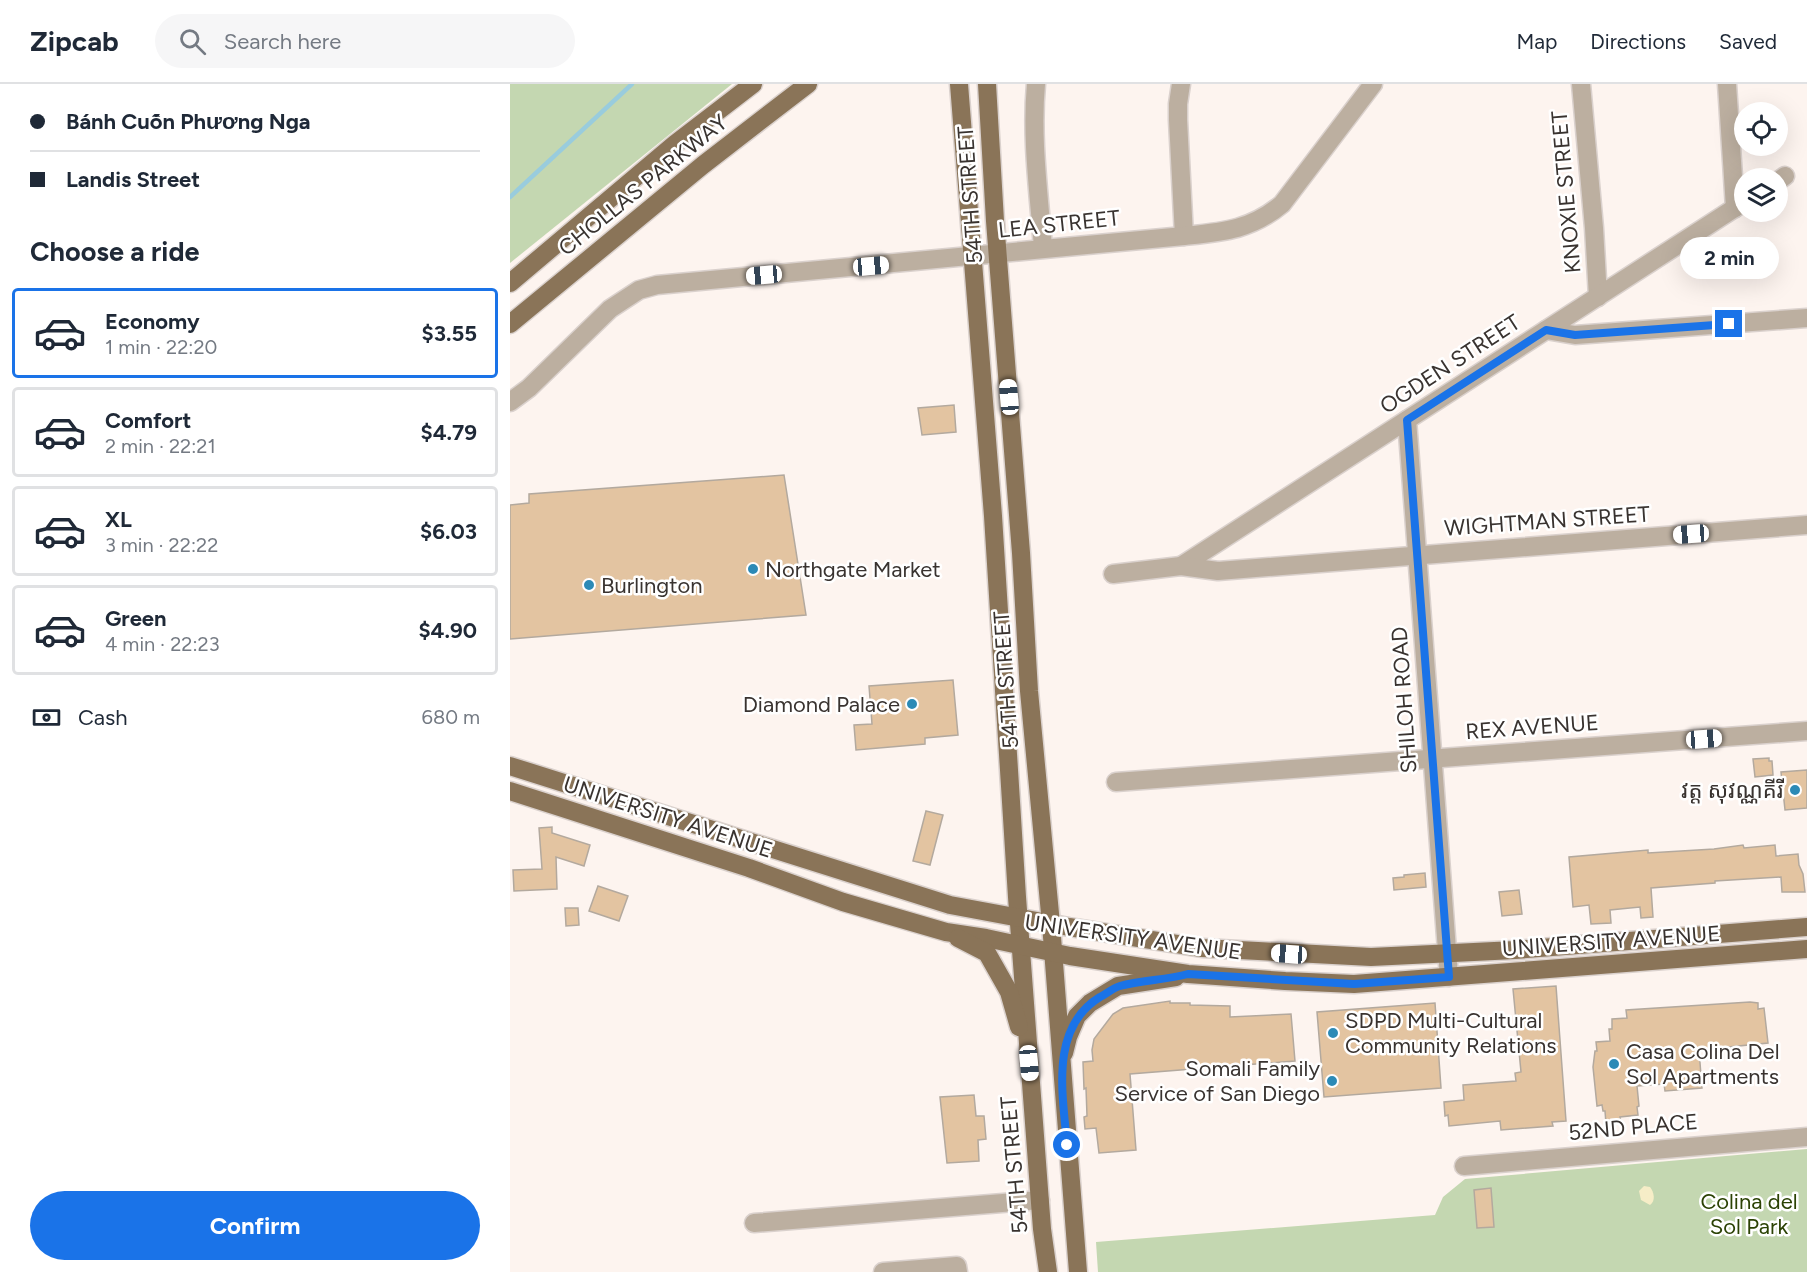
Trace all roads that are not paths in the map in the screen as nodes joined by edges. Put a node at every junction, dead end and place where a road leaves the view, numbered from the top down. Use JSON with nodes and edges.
{"nodes":[{"id":1,"x":753,"y":84,"type":"edge"},
{"id":2,"x":808,"y":84,"type":"edge"},
{"id":3,"x":959,"y":84,"type":"edge"},
{"id":4,"x":987,"y":84,"type":"edge"},
{"id":5,"x":1036,"y":84,"type":"edge"},
{"id":6,"x":1181,"y":84,"type":"edge"},
{"id":7,"x":1373,"y":84,"type":"edge"},
{"id":8,"x":1581,"y":84,"type":"edge"},
{"id":9,"x":1727,"y":84,"type":"edge"},
{"id":10,"x":1736,"y":168,"type":"edge"},
{"id":11,"x":1734,"y":209,"type":"edge"},
{"id":12,"x":1184,"y":236,"type":"junction"},
{"id":13,"x":1043,"y":248,"type":"junction"},
{"id":14,"x":998,"y":254,"type":"junction"},
{"id":15,"x":973,"y":257,"type":"junction"},
{"id":16,"x":510,"y":283,"type":"edge"},
{"id":17,"x":1598,"y":297,"type":"junction"},
{"id":18,"x":1807,"y":318,"type":"edge"},
{"id":19,"x":510,"y":324,"type":"edge"},
{"id":20,"x":1546,"y":330,"type":"junction"},
{"id":21,"x":510,"y":402,"type":"edge"},
{"id":22,"x":1407,"y":420,"type":"junction"},
{"id":23,"x":1807,"y":525,"type":"edge"},
{"id":24,"x":1417,"y":555,"type":"junction"},
{"id":25,"x":1181,"y":566,"type":"junction"},
{"id":26,"x":1113,"y":574,"type":"dead end"},
{"id":27,"x":999,"y":609,"type":"junction"},
{"id":28,"x":1027,"y":656,"type":"junction"},
{"id":29,"x":1807,"y":731,"type":"edge"},
{"id":30,"x":1432,"y":759,"type":"junction"},
{"id":31,"x":510,"y":766,"type":"edge"},
{"id":32,"x":1116,"y":782,"type":"dead end"},
{"id":33,"x":510,"y":790,"type":"edge"},
{"id":34,"x":1018,"y":917,"type":"junction"},
{"id":35,"x":1051,"y":924,"type":"junction"},
{"id":36,"x":1807,"y":927,"type":"edge"},
{"id":37,"x":946,"y":932,"type":"junction"},
{"id":38,"x":1021,"y":945,"type":"junction"},
{"id":39,"x":1807,"y":949,"type":"edge"},
{"id":40,"x":1053,"y":952,"type":"junction"},
{"id":41,"x":1447,"y":953,"type":"junction"},
{"id":42,"x":1188,"y":974,"type":"junction"},
{"id":43,"x":1449,"y":977,"type":"junction"},
{"id":44,"x":1029,"y":1063,"type":"junction"},
{"id":45,"x":1061,"y":1064,"type":"junction"},
{"id":46,"x":1807,"y":1137,"type":"edge"},
{"id":47,"x":1464,"y":1166,"type":"dead end"},
{"id":48,"x":1040,"y":1200,"type":"junction"},
{"id":49,"x":754,"y":1223,"type":"dead end"},
{"id":50,"x":958,"y":1269,"type":"edge"},
{"id":51,"x":883,"y":1272,"type":"edge"},
{"id":52,"x":1048,"y":1272,"type":"edge"},
{"id":53,"x":1078,"y":1272,"type":"edge"}],
"edges":[{"from":1,"to":16,"type":"main road","name":"CHOLLAS PARKWAY"},
{"from":2,"to":19,"type":"main road","name":"CHOLLAS PARKWAY"},
{"from":3,"to":15,"type":"main road","name":"54TH STREET"},
{"from":4,"to":14,"type":"main road","name":"54TH STREET"},
{"from":5,"to":13,"type":"street"},
{"from":6,"to":12,"type":"street"},
{"from":7,"to":12,"type":"street","name":"LEA STREET"},
{"from":8,"to":17,"type":"street","name":"KNOXIE STREET"},
{"from":9,"to":10,"type":"street"},
{"from":11,"to":17,"type":"street","name":"OGDEN STREET"},
{"from":12,"to":13,"type":"street","name":"LEA STREET"},
{"from":13,"to":14,"type":"street","name":"LEA STREET"},
{"from":14,"to":15,"type":"street","name":"LEA STREET"},
{"from":14,"to":28,"type":"main road","name":"54TH STREET"},
{"from":15,"to":21,"type":"street","name":"LEA STREET"},
{"from":15,"to":27,"type":"main road","name":"54TH STREET"},
{"from":17,"to":20,"type":"street","name":"OGDEN STREET"},
{"from":18,"to":20,"type":"street"},
{"from":20,"to":22,"type":"street","name":"OGDEN STREET"},
{"from":22,"to":24,"type":"street","name":"SHILOH ROAD"},
{"from":22,"to":25,"type":"street","name":"OGDEN STREET"},
{"from":23,"to":24,"type":"street","name":"WIGHTMAN STREET"},
{"from":24,"to":25,"type":"street","name":"WIGHTMAN STREET"},
{"from":24,"to":30,"type":"street","name":"SHILOH ROAD"},
{"from":25,"to":26,"type":"street","name":"WIGHTMAN STREET"},
{"from":27,"to":28,"type":"main road"},
{"from":27,"to":34,"type":"main road","name":"54TH STREET"},
{"from":28,"to":35,"type":"main road","name":"54TH STREET"},
{"from":29,"to":30,"type":"street","name":"REX AVENUE"},
{"from":30,"to":32,"type":"street","name":"REX AVENUE"},
{"from":30,"to":41,"type":"street","name":"SHILOH ROAD"},
{"from":31,"to":34,"type":"main road","name":"UNIVERSITY AVENUE"},
{"from":33,"to":37,"type":"main road","name":"UNIVERSITY AVENUE"},
{"from":34,"to":35,"type":"main road","name":"UNIVERSITY AVENUE"},
{"from":34,"to":38,"type":"main road","name":"54TH STREET"},
{"from":35,"to":40,"type":"main road","name":"54TH STREET"},
{"from":35,"to":41,"type":"main road","name":"UNIVERSITY AVENUE"},
{"from":36,"to":41,"type":"main road","name":"UNIVERSITY AVENUE"},
{"from":37,"to":38,"type":"main road","name":"UNIVERSITY AVENUE"},
{"from":37,"to":44,"type":"main road"},
{"from":38,"to":40,"type":"main road","name":"UNIVERSITY AVENUE"},
{"from":38,"to":44,"type":"main road","name":"54TH STREET"},
{"from":39,"to":43,"type":"main road","name":"UNIVERSITY AVENUE"},
{"from":40,"to":42,"type":"main road","name":"UNIVERSITY AVENUE"},
{"from":40,"to":45,"type":"main road","name":"54TH STREET"},
{"from":41,"to":43,"type":"street","name":"SHILOH ROAD"},
{"from":42,"to":43,"type":"main road","name":"UNIVERSITY AVENUE"},
{"from":42,"to":45,"type":"main road"},
{"from":44,"to":48,"type":"main road","name":"54TH STREET"},
{"from":45,"to":53,"type":"main road","name":"54TH STREET"},
{"from":46,"to":47,"type":"street","name":"52ND PLACE"},
{"from":48,"to":49,"type":"street"},
{"from":48,"to":52,"type":"main road","name":"54TH STREET"},
{"from":50,"to":51,"type":"street"}]}
